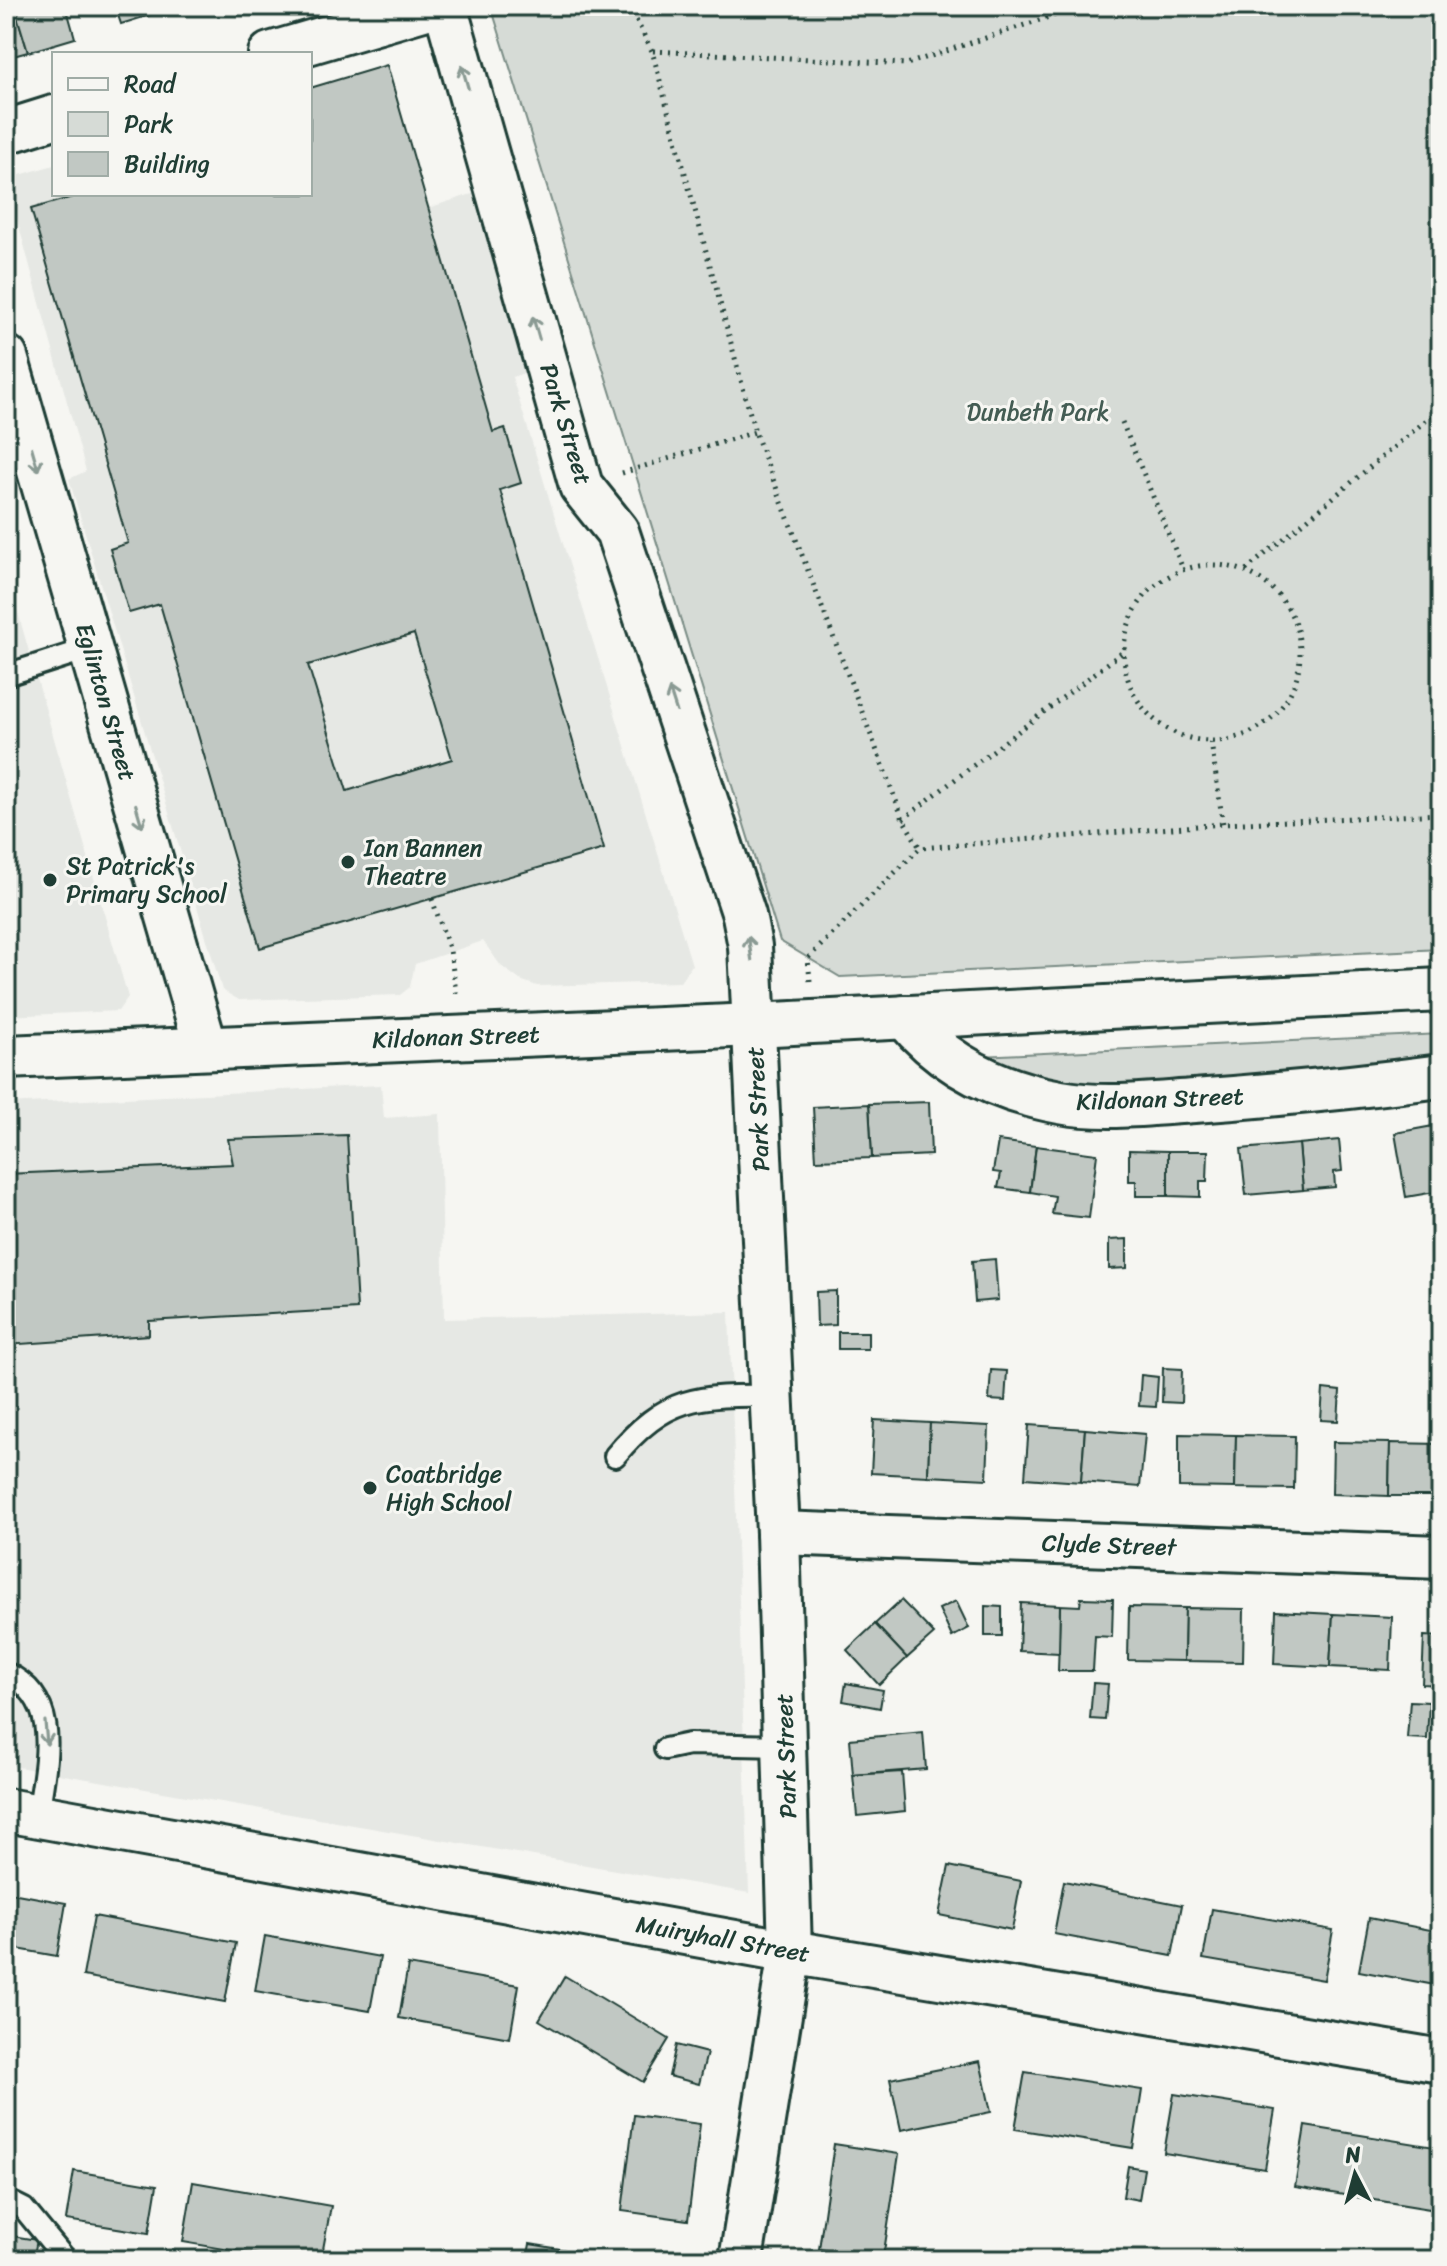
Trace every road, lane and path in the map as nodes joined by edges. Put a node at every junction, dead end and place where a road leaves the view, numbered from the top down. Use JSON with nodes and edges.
{"nodes":[{"id":1,"x":433,"y":6,"type":"edge"},
{"id":2,"x":445,"y":6,"type":"edge"},
{"id":3,"x":629,"y":6,"type":"edge"},
{"id":4,"x":1082,"y":6,"type":"edge"},
{"id":5,"x":652,"y":51,"type":"junction"},
{"id":6,"x":277,"y":52,"type":"edge"},
{"id":7,"x":52,"y":118,"type":"edge"},
{"id":8,"x":6,"y":132,"type":"edge"},
{"id":9,"x":6,"y":357,"type":"edge"},
{"id":10,"x":1441,"y":408,"type":"edge"},
{"id":11,"x":1122,"y":422,"type":"dead end"},
{"id":12,"x":755,"y":432,"type":"junction"},
{"id":13,"x":581,"y":486,"type":"junction"},
{"id":14,"x":1183,"y":569,"type":"junction"},
{"id":15,"x":1246,"y":570,"type":"junction"},
{"id":16,"x":91,"y":648,"type":"junction"},
{"id":17,"x":1125,"y":651,"type":"junction"},
{"id":18,"x":6,"y":675,"type":"edge"},
{"id":19,"x":1211,"y":742,"type":"junction"},
{"id":20,"x":1441,"y":814,"type":"edge"},
{"id":21,"x":903,"y":819,"type":"junction"},
{"id":22,"x":1223,"y":824,"type":"junction"},
{"id":23,"x":920,"y":848,"type":"junction"},
{"id":24,"x":432,"y":899,"type":"dead end"},
{"id":25,"x":450,"y":951,"type":"dead end"},
{"id":26,"x":1441,"y":990,"type":"edge"},
{"id":27,"x":905,"y":1017,"type":"junction"},
{"id":28,"x":813,"y":1022,"type":"junction"},
{"id":29,"x":754,"y":1025,"type":"junction"},
{"id":30,"x":206,"y":1048,"type":"junction"},
{"id":31,"x":6,"y":1057,"type":"edge"},
{"id":32,"x":1441,"y":1076,"type":"edge"},
{"id":33,"x":771,"y":1396,"type":"junction"},
{"id":34,"x":615,"y":1456,"type":"dead end"},
{"id":35,"x":778,"y":1533,"type":"junction"},
{"id":36,"x":1441,"y":1557,"type":"edge"},
{"id":37,"x":6,"y":1673,"type":"edge"},
{"id":38,"x":786,"y":1746,"type":"junction"},
{"id":39,"x":665,"y":1749,"type":"dead end"},
{"id":40,"x":22,"y":1813,"type":"edge"},
{"id":41,"x":790,"y":1952,"type":"junction"},
{"id":42,"x":1441,"y":2061,"type":"edge"},
{"id":43,"x":6,"y":2200,"type":"edge"},
{"id":44,"x":66,"y":2260,"type":"edge"},
{"id":45,"x":741,"y":2260,"type":"edge"}],
"edges":[{"from":1,"to":6,"type":"street"},
{"from":13,"to":2,"type":"street","name":"Park Street","one_way":true},
{"from":3,"to":5,"type":"path"},
{"from":4,"to":5,"type":"path"},
{"from":5,"to":12,"type":"path"},
{"from":7,"to":8,"type":"street"},
{"from":9,"to":16,"type":"street","name":"Eglinton Street","one_way":true},
{"from":10,"to":15,"type":"path"},
{"from":11,"to":14,"type":"path"},
{"from":12,"to":13,"type":"path"},
{"from":12,"to":21,"type":"path"},
{"from":29,"to":13,"type":"street","name":"Park Street","one_way":true},
{"from":14,"to":15,"type":"path"},
{"from":14,"to":17,"type":"path"},
{"from":15,"to":19,"type":"path"},
{"from":16,"to":18,"type":"lane"},
{"from":16,"to":30,"type":"street","name":"Eglinton Street","one_way":true},
{"from":17,"to":19,"type":"path"},
{"from":17,"to":21,"type":"path"},
{"from":19,"to":22,"type":"path"},
{"from":20,"to":22,"type":"path"},
{"from":21,"to":23,"type":"path"},
{"from":22,"to":23,"type":"path"},
{"from":23,"to":28,"type":"path"},
{"from":24,"to":25,"type":"path"},
{"from":26,"to":27,"type":"street","name":"Kildonan Street"},
{"from":27,"to":28,"type":"street","name":"Kildonan Street"},
{"from":27,"to":32,"type":"street","name":"Kildonan Street"},
{"from":28,"to":29,"type":"street","name":"Kildonan Street"},
{"from":29,"to":30,"type":"street","name":"Kildonan Street"},
{"from":29,"to":33,"type":"street","name":"Park Street"},
{"from":30,"to":31,"type":"street","name":"Kildonan Street"},
{"from":33,"to":34,"type":"lane"},
{"from":33,"to":35,"type":"street","name":"Park Street"},
{"from":35,"to":36,"type":"street","name":"Clyde Street"},
{"from":35,"to":38,"type":"street","name":"Park Street"},
{"from":37,"to":40,"type":"lane","one_way":true},
{"from":38,"to":39,"type":"lane"},
{"from":38,"to":41,"type":"street","name":"Park Street"},
{"from":40,"to":41,"type":"street","name":"Muiryhall Street"},
{"from":41,"to":42,"type":"street","name":"Muiryhall Street"},
{"from":41,"to":45,"type":"street","name":"Park Street"},
{"from":43,"to":44,"type":"lane"}]}
